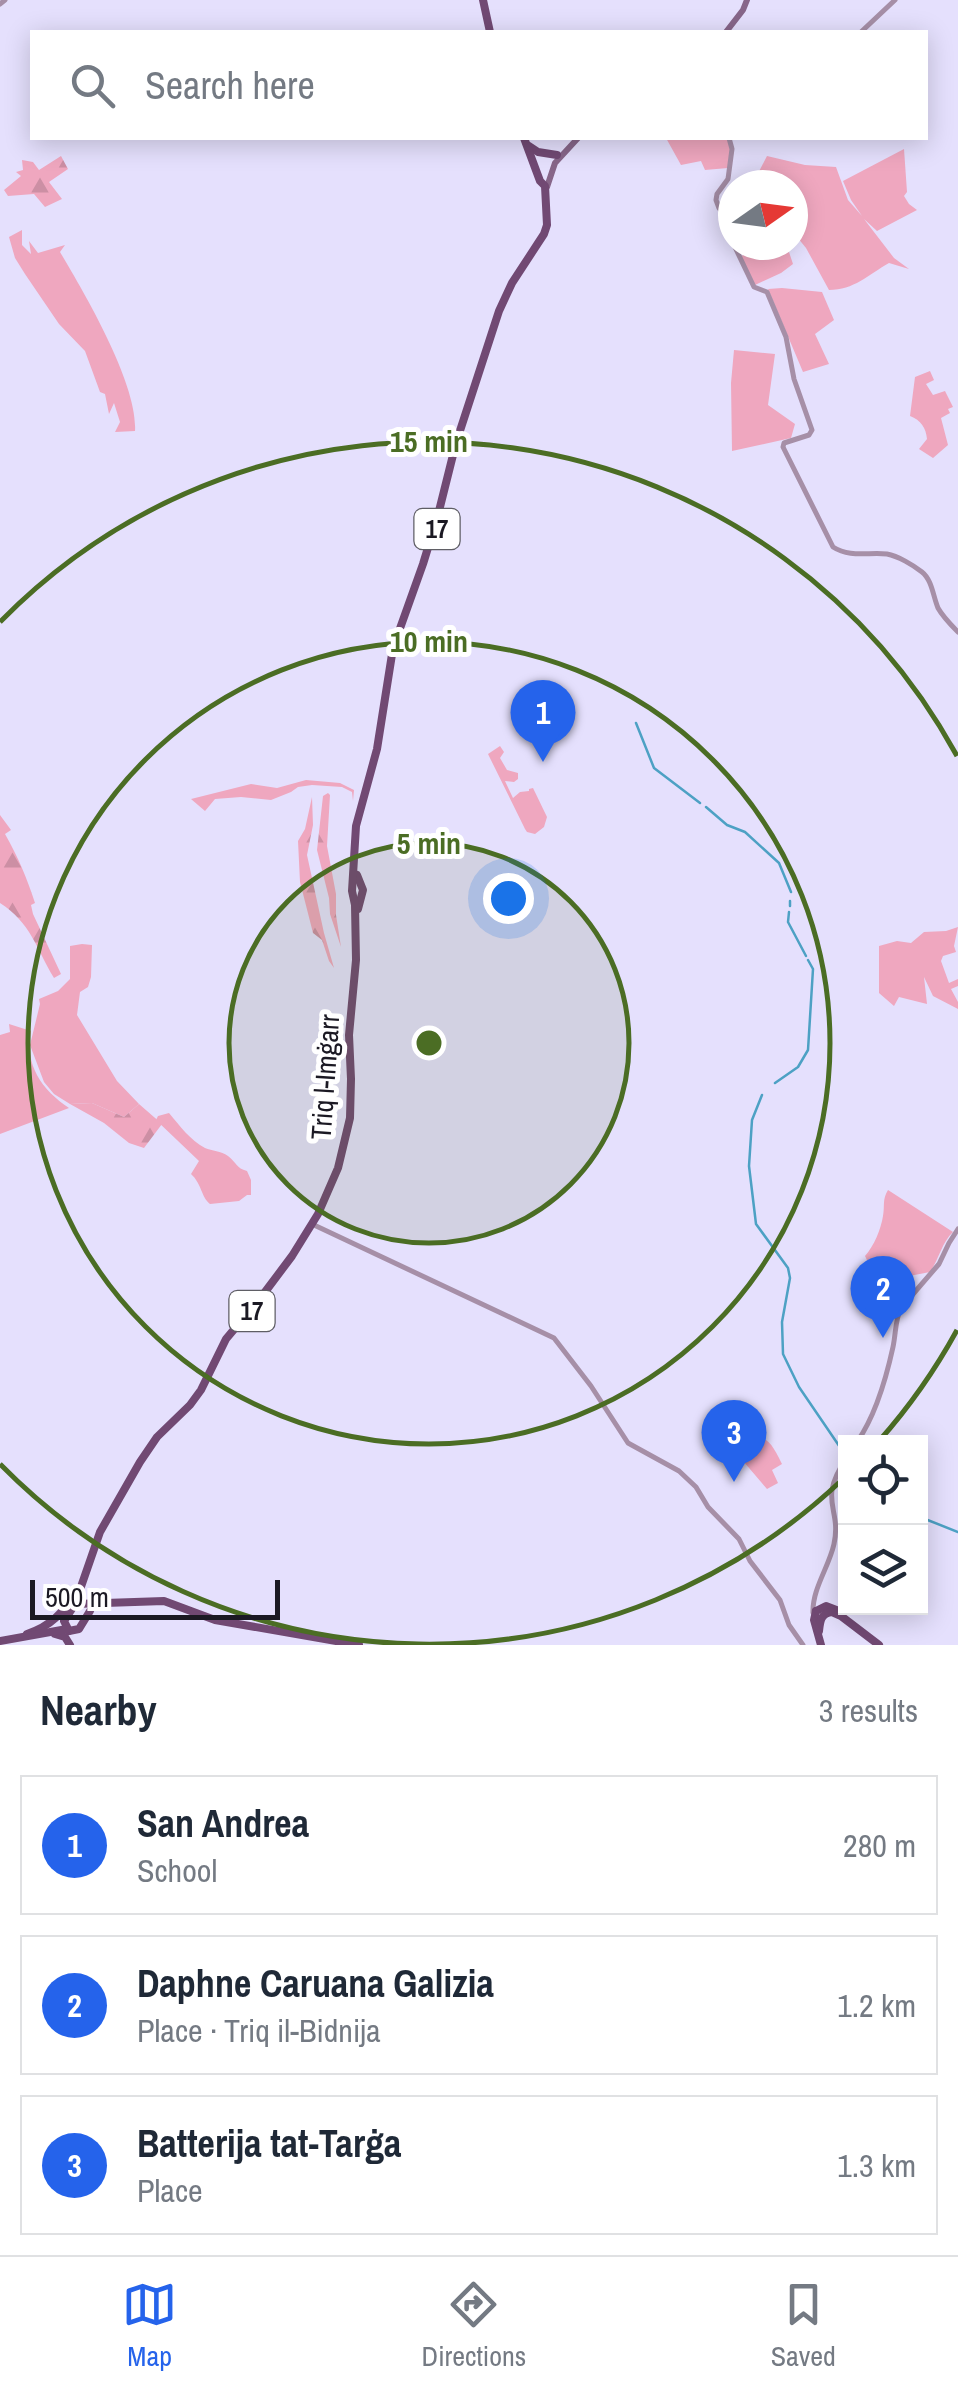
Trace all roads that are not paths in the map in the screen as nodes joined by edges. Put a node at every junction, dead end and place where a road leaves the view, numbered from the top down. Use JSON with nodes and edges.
{"nodes":[{"id":1,"x":483,"y":0,"type":"edge"},
{"id":2,"x":748,"y":0,"type":"edge"},
{"id":3,"x":895,"y":0,"type":"edge"},
{"id":4,"x":490,"y":30,"type":"edge"},
{"id":5,"x":728,"y":30,"type":"edge"},
{"id":6,"x":864,"y":30,"type":"edge"},
{"id":7,"x":525,"y":140,"type":"edge"},
{"id":8,"x":574,"y":140,"type":"edge"},
{"id":9,"x":574,"y":140,"type":"edge"},
{"id":10,"x":729,"y":140,"type":"edge"},
{"id":11,"x":534,"y":155,"type":"junction"},
{"id":12,"x":557,"y":155,"type":"junction"},
{"id":13,"x":729,"y":170,"type":"edge"},
{"id":14,"x":546,"y":187,"type":"junction"},
{"id":15,"x":742,"y":260,"type":"edge"},
{"id":16,"x":958,"y":632,"type":"edge"},
{"id":17,"x":357,"y":890,"type":"junction"},
{"id":18,"x":314,"y":1225,"type":"junction"},
{"id":19,"x":958,"y":1229,"type":"edge"},
{"id":20,"x":197,"y":1402,"type":"junction"},
{"id":21,"x":184,"y":1411,"type":"junction"},
{"id":22,"x":862,"y":1435,"type":"edge"},
{"id":23,"x":838,"y":1474,"type":"edge"},
{"id":24,"x":92,"y":1550,"type":"junction"},
{"id":25,"x":87,"y":1574,"type":"junction"},
{"id":26,"x":110,"y":1603,"type":"junction"},
{"id":27,"x":84,"y":1606,"type":"junction"},
{"id":28,"x":815,"y":1616,"type":"junction"},
{"id":29,"x":70,"y":1628,"type":"junction"},
{"id":30,"x":820,"y":1631,"type":"junction"},
{"id":31,"x":32,"y":1634,"type":"junction"},
{"id":32,"x":3,"y":1639,"type":"edge"},
{"id":33,"x":354,"y":1644,"type":"edge"},
{"id":34,"x":72,"y":1645,"type":"edge"},
{"id":35,"x":803,"y":1645,"type":"edge"},
{"id":36,"x":823,"y":1645,"type":"edge"},
{"id":37,"x":881,"y":1645,"type":"edge"}],
"edges":[{"from":1,"to":4,"type":"main road"},
{"from":2,"to":5,"type":"main road"},
{"from":3,"to":6,"type":"street"},
{"from":7,"to":11,"type":"main road","number":"17"},
{"from":8,"to":12,"type":"main road"},
{"from":9,"to":14,"type":"main road"},
{"from":10,"to":13,"type":"street"},
{"from":11,"to":12,"type":"main road"},
{"from":11,"to":14,"type":"main road","number":"17"},
{"from":12,"to":14,"type":"main road"},
{"from":14,"to":17,"type":"main road","name":"Triq l-Imġarr","number":"17"},
{"from":15,"to":16,"type":"street"},
{"from":17,"to":18,"type":"main road","name":"Triq l-Imġarr","number":"17"},
{"from":17,"to":21,"type":"main road","name":"Triq l-Imġarr","number":"17"},
{"from":18,"to":20,"type":"main road","name":"Triq l-Imġarr","number":"17"},
{"from":18,"to":35,"type":"street"},
{"from":19,"to":22,"type":"street"},
{"from":20,"to":21,"type":"main road"},
{"from":20,"to":25,"type":"main road","name":"Triq l-Imġarr","number":"17"},
{"from":21,"to":24,"type":"main road","name":"Triq l-Imġarr","number":"17"},
{"from":23,"to":28,"type":"street"},
{"from":24,"to":27,"type":"main road","name":"Triq l-Imġarr","number":"17"},
{"from":24,"to":31,"type":"main road"},
{"from":25,"to":26,"type":"main road"},
{"from":25,"to":27,"type":"main road","name":"Triq l-Imġarr","number":"17"},
{"from":26,"to":27,"type":"main road"},
{"from":26,"to":33,"type":"main road"},
{"from":27,"to":29,"type":"main road"},
{"from":27,"to":29,"type":"main road"},
{"from":28,"to":30,"type":"main road"},
{"from":28,"to":36,"type":"main road"},
{"from":28,"to":37,"type":"main road"},
{"from":29,"to":31,"type":"main road"},
{"from":29,"to":34,"type":"main road"},
{"from":30,"to":36,"type":"main road"},
{"from":30,"to":37,"type":"main road"},
{"from":31,"to":32,"type":"main road"},
{"from":31,"to":34,"type":"main road"}]}
